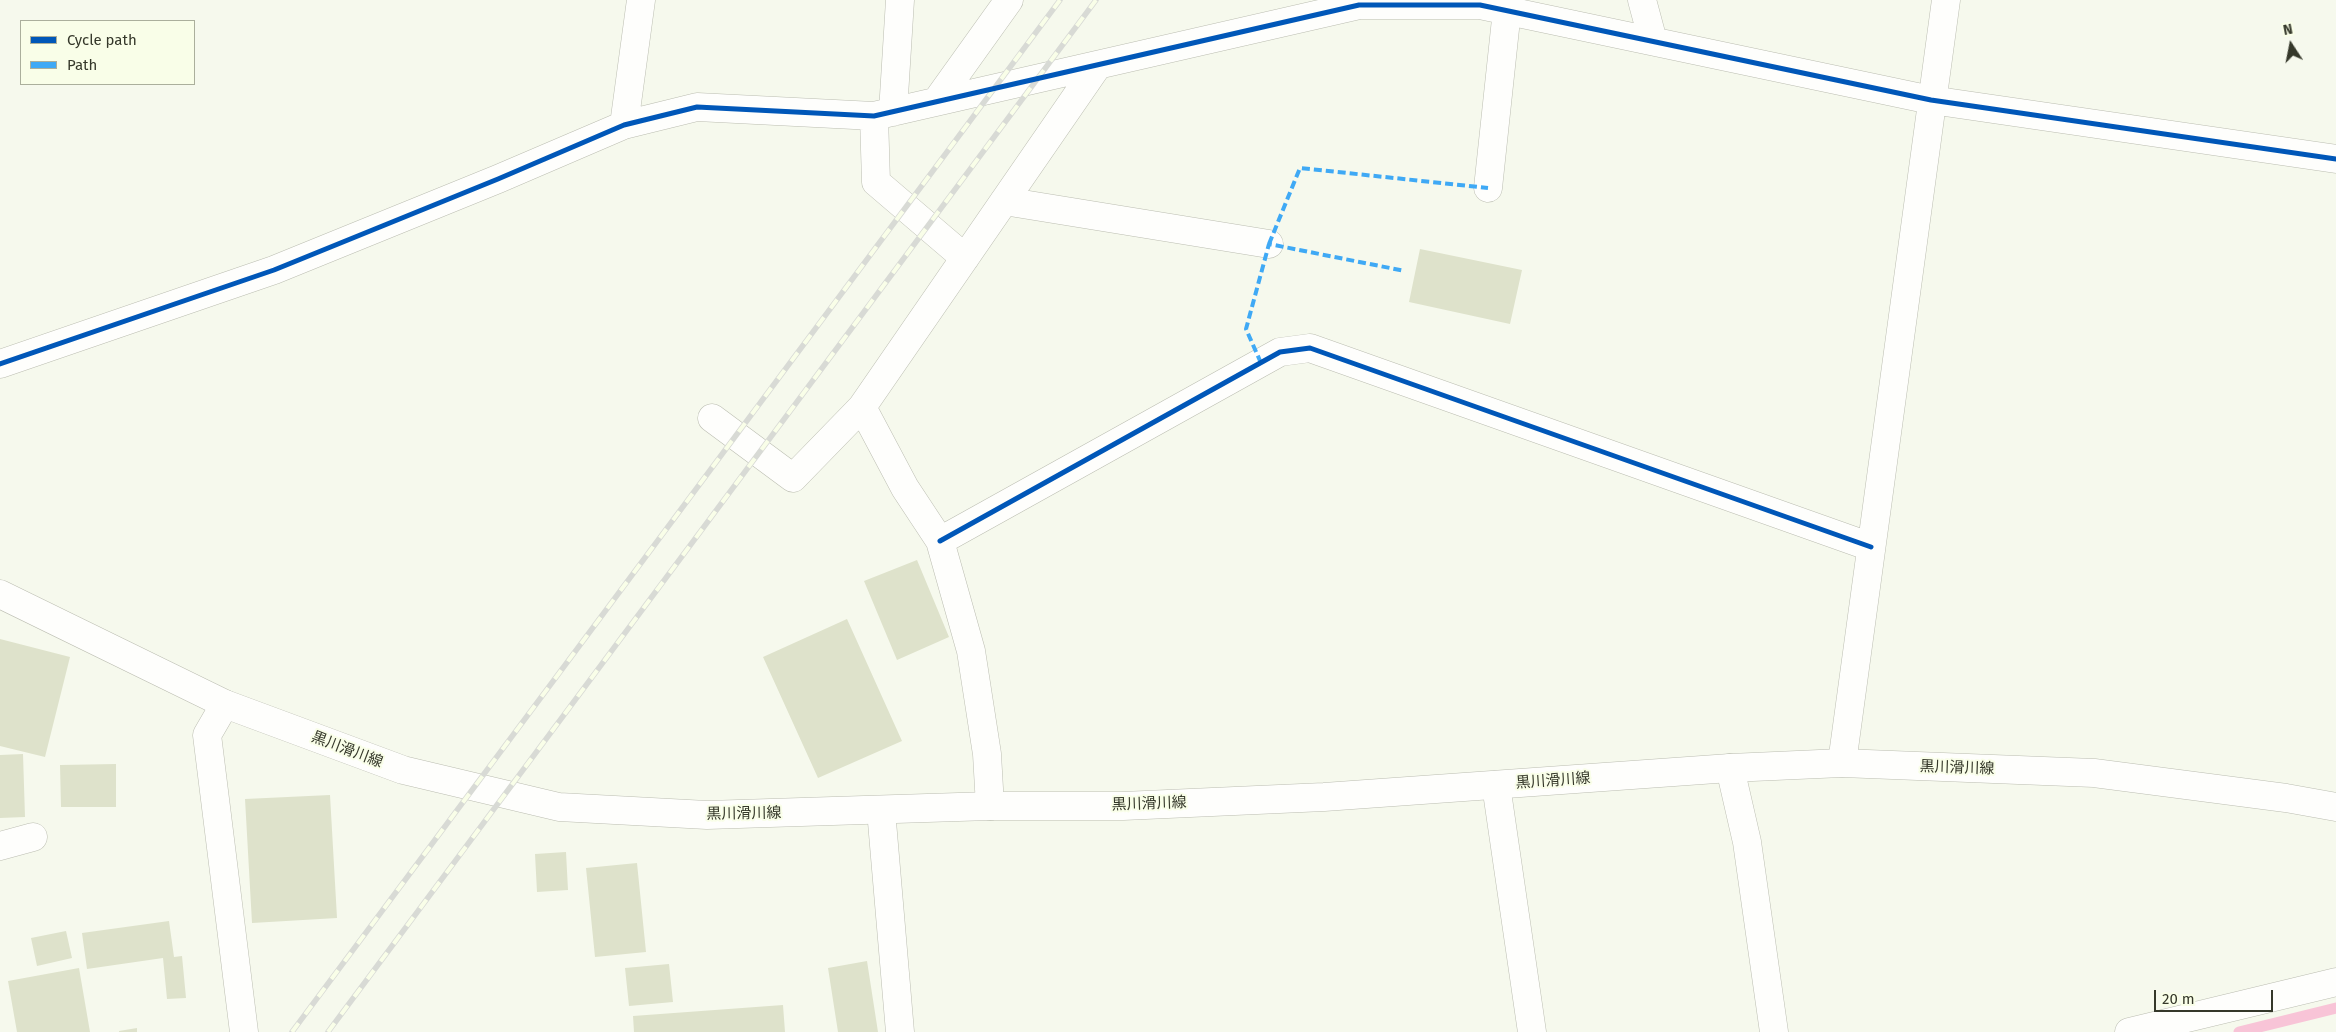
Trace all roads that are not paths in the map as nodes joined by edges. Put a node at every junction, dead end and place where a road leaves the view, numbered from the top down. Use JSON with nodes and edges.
{"nodes":[{"id":1,"x":641,"y":0,"type":"edge"},
{"id":2,"x":900,"y":0,"type":"edge"},
{"id":3,"x":1009,"y":0,"type":"edge"},
{"id":4,"x":1642,"y":0,"type":"edge"},
{"id":5,"x":1946,"y":0,"type":"edge"},
{"id":6,"x":1507,"y":10,"type":"junction"},
{"id":7,"x":1653,"y":41,"type":"junction"},
{"id":8,"x":1098,"y":65,"type":"junction"},
{"id":9,"x":1931,"y":100,"type":"junction"},
{"id":10,"x":936,"y":102,"type":"junction"},
{"id":11,"x":884,"y":114,"type":"junction"},
{"id":12,"x":624,"y":126,"type":"junction"},
{"id":13,"x":2336,"y":159,"type":"edge"},
{"id":14,"x":1488,"y":188,"type":"dead end"},
{"id":15,"x":1004,"y":201,"type":"junction"},
{"id":16,"x":1269,"y":244,"type":"dead end"},
{"id":17,"x":965,"y":258,"type":"junction"},
{"id":18,"x":0,"y":364,"type":"edge"},
{"id":19,"x":862,"y":407,"type":"junction"},
{"id":20,"x":712,"y":418,"type":"dead end"},
{"id":21,"x":940,"y":541,"type":"junction"},
{"id":22,"x":1871,"y":547,"type":"junction"},
{"id":23,"x":0,"y":594,"type":"edge"},
{"id":24,"x":225,"y":704,"type":"junction"},
{"id":25,"x":1842,"y":763,"type":"junction"},
{"id":26,"x":1730,"y":768,"type":"junction"},
{"id":27,"x":1496,"y":785,"type":"junction"},
{"id":28,"x":990,"y":806,"type":"junction"},
{"id":29,"x":2336,"y":807,"type":"edge"},
{"id":30,"x":881,"y":810,"type":"junction"},
{"id":31,"x":33,"y":837,"type":"dead end"},
{"id":32,"x":0,"y":846,"type":"edge"},
{"id":33,"x":2336,"y":982,"type":"edge"},
{"id":34,"x":244,"y":1032,"type":"edge"},
{"id":35,"x":900,"y":1032,"type":"edge"},
{"id":36,"x":1532,"y":1032,"type":"edge"},
{"id":37,"x":1774,"y":1032,"type":"edge"},
{"id":38,"x":2129,"y":1032,"type":"edge"}],
"edges":[{"from":1,"to":12,"type":"street"},
{"from":2,"to":11,"type":"street"},
{"from":3,"to":10,"type":"street"},
{"from":4,"to":7,"type":"street"},
{"from":5,"to":9,"type":"street"},
{"from":6,"to":7,"type":"street"},
{"from":6,"to":8,"type":"street"},
{"from":6,"to":14,"type":"street"},
{"from":7,"to":9,"type":"street"},
{"from":8,"to":10,"type":"street"},
{"from":8,"to":15,"type":"street"},
{"from":9,"to":13,"type":"street"},
{"from":9,"to":22,"type":"street"},
{"from":10,"to":11,"type":"street"},
{"from":11,"to":12,"type":"street"},
{"from":11,"to":17,"type":"street"},
{"from":12,"to":18,"type":"street"},
{"from":15,"to":16,"type":"street"},
{"from":15,"to":17,"type":"street"},
{"from":17,"to":19,"type":"street"},
{"from":19,"to":20,"type":"street"},
{"from":19,"to":21,"type":"street"},
{"from":21,"to":22,"type":"street"},
{"from":21,"to":28,"type":"street"},
{"from":22,"to":25,"type":"street"},
{"from":23,"to":24,"type":"street","name":"黒川滑川線"},
{"from":24,"to":30,"type":"street","name":"黒川滑川線"},
{"from":24,"to":34,"type":"street"},
{"from":25,"to":26,"type":"street","name":"黒川滑川線"},
{"from":25,"to":29,"type":"street","name":"黒川滑川線"},
{"from":26,"to":27,"type":"street","name":"黒川滑川線"},
{"from":26,"to":37,"type":"street"},
{"from":27,"to":28,"type":"street","name":"黒川滑川線"},
{"from":27,"to":36,"type":"street"},
{"from":28,"to":30,"type":"street","name":"黒川滑川線"},
{"from":30,"to":35,"type":"street"},
{"from":31,"to":32,"type":"street"},
{"from":33,"to":38,"type":"street"}]}
